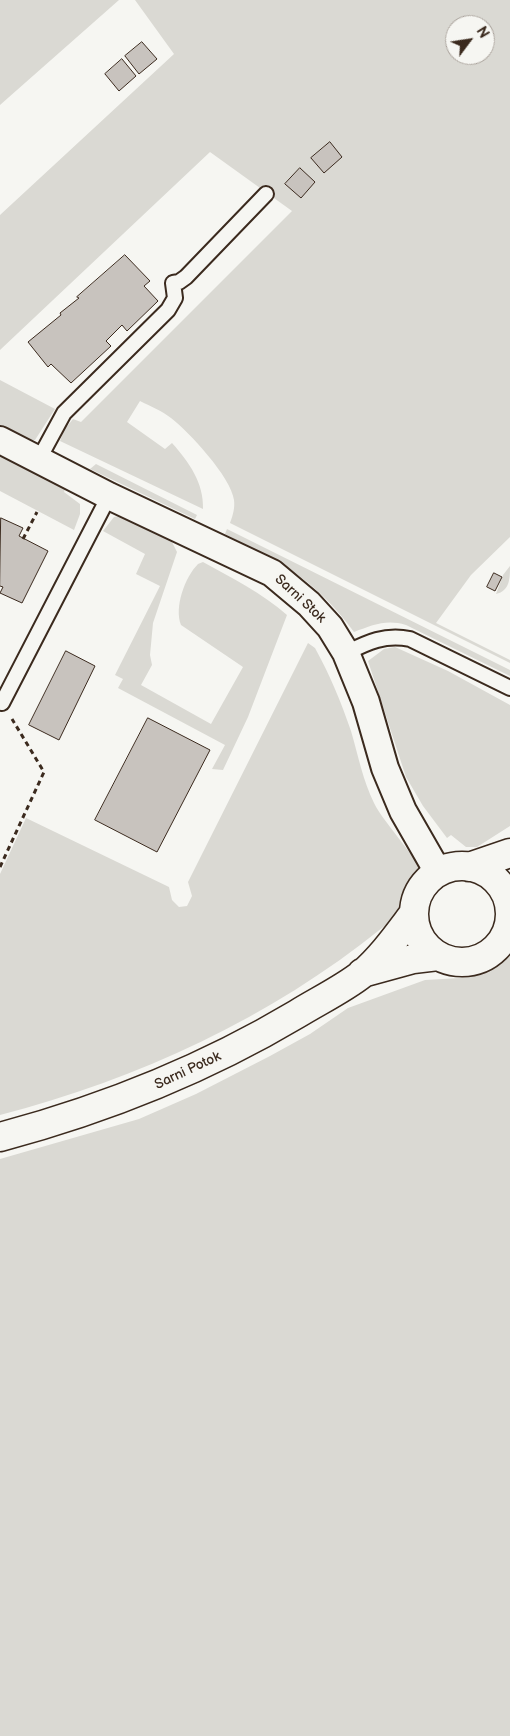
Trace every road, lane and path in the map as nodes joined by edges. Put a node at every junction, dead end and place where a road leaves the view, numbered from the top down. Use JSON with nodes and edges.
{"nodes":[{"id":1,"x":266,"y":194,"type":"dead end"},
{"id":2,"x":0,"y":440,"type":"edge"},
{"id":3,"x":39,"y":459,"type":"junction"},
{"id":4,"x":109,"y":496,"type":"junction"},
{"id":5,"x":37,"y":512,"type":"dead end"},
{"id":6,"x":23,"y":539,"type":"dead end"},
{"id":7,"x":346,"y":653,"type":"junction"},
{"id":8,"x":510,"y":688,"type":"edge"},
{"id":9,"x":2,"y":703,"type":"joint"},
{"id":10,"x":510,"y":853,"type":"edge"},
{"id":11,"x":469,"y":867,"type":"junction"},
{"id":12,"x":0,"y":868,"type":"edge"},
{"id":13,"x":438,"y":872,"type":"junction"},
{"id":14,"x":509,"y":902,"type":"edge"},
{"id":15,"x":414,"y":913,"type":"junction"},
{"id":16,"x":438,"y":956,"type":"junction"},
{"id":17,"x":362,"y":974,"type":"junction"},
{"id":18,"x":0,"y":1137,"type":"edge"}],
"edges":[{"from":1,"to":3,"type":"lane"},
{"from":2,"to":3,"type":"street","name":"Sarni Stok"},
{"from":3,"to":4,"type":"street","name":"Sarni Stok"},
{"from":4,"to":7,"type":"street","name":"Sarni Stok"},
{"from":4,"to":9,"type":"lane"},
{"from":5,"to":6,"type":"path"},
{"from":7,"to":8,"type":"lane"},
{"from":7,"to":13,"type":"street","name":"Sarni Stok"},
{"from":9,"to":12,"type":"path"},
{"from":10,"to":11,"type":"street"},
{"from":11,"to":13,"type":"street"},
{"from":11,"to":14,"type":"street"},
{"from":13,"to":15,"type":"street"},
{"from":14,"to":16,"type":"street"},
{"from":15,"to":16,"type":"street"},
{"from":15,"to":17,"type":"street","name":"Sarni Potok"},
{"from":16,"to":17,"type":"street","name":"Sarni Potok"},
{"from":17,"to":18,"type":"street","name":"Sarni Potok"}]}
